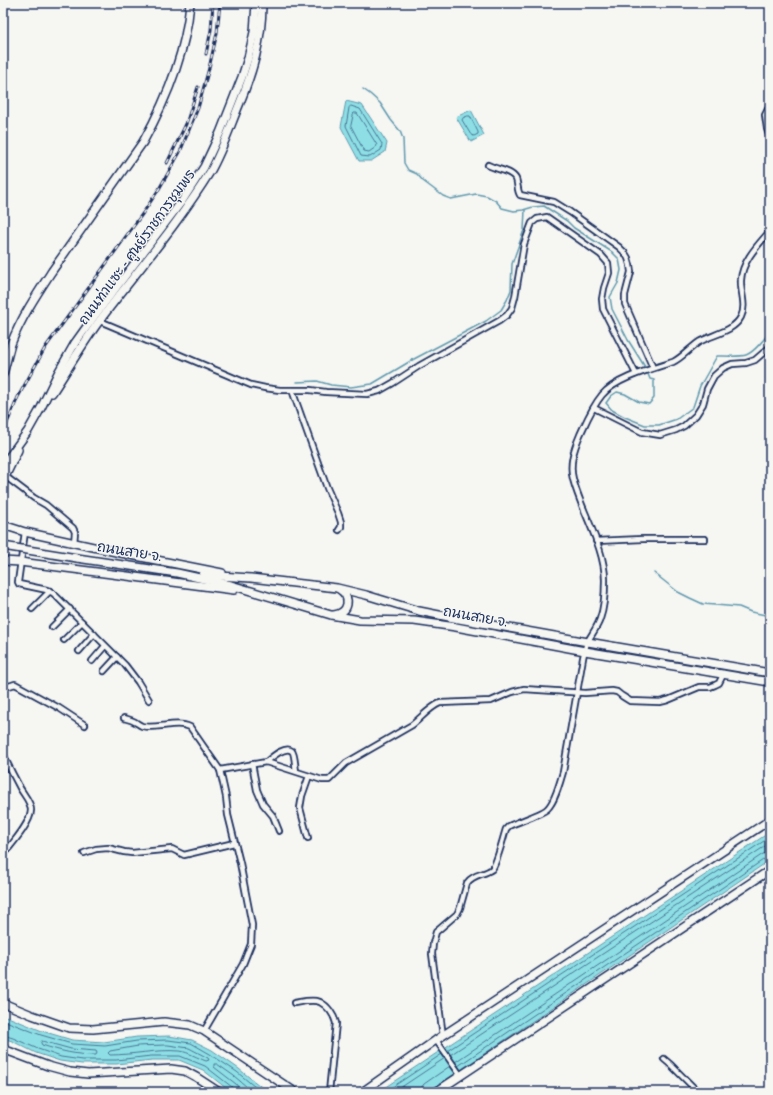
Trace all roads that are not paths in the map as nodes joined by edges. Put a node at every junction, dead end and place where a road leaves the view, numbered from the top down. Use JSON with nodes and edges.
{"nodes":[{"id":1,"x":190,"y":3,"type":"edge"},
{"id":2,"x":256,"y":3,"type":"edge"},
{"id":3,"x":262,"y":3,"type":"edge"},
{"id":4,"x":770,"y":105,"type":"edge"},
{"id":5,"x":770,"y":138,"type":"edge"},
{"id":6,"x":488,"y":165,"type":"dead end"},
{"id":7,"x":770,"y":231,"type":"edge"},
{"id":8,"x":96,"y":319,"type":"junction"},
{"id":9,"x":770,"y":347,"type":"edge"},
{"id":10,"x":653,"y":368,"type":"junction"},
{"id":11,"x":3,"y":374,"type":"edge"},
{"id":12,"x":636,"y":374,"type":"junction"},
{"id":13,"x":292,"y":390,"type":"junction"},
{"id":14,"x":594,"y":408,"type":"junction"},
{"id":15,"x":23,"y":438,"type":"junction"},
{"id":16,"x":3,"y":468,"type":"edge"},
{"id":17,"x":4,"y":478,"type":"edge"},
{"id":18,"x":3,"y":525,"type":"edge"},
{"id":19,"x":3,"y":530,"type":"edge"},
{"id":20,"x":339,"y":530,"type":"dead end"},
{"id":21,"x":25,"y":532,"type":"junction"},
{"id":22,"x":704,"y":539,"type":"dead end"},
{"id":23,"x":596,"y":541,"type":"junction"},
{"id":24,"x":74,"y":543,"type":"junction"},
{"id":25,"x":3,"y":546,"type":"edge"},
{"id":26,"x":3,"y":560,"type":"edge"},
{"id":27,"x":20,"y":562,"type":"junction"},
{"id":28,"x":177,"y":573,"type":"junction"},
{"id":29,"x":251,"y":578,"type":"junction"},
{"id":30,"x":337,"y":588,"type":"junction"},
{"id":31,"x":50,"y":591,"type":"junction"},
{"id":32,"x":251,"y":592,"type":"junction"},
{"id":33,"x":32,"y":609,"type":"dead end"},
{"id":34,"x":70,"y":609,"type":"junction"},
{"id":35,"x":331,"y":615,"type":"junction"},
{"id":36,"x":82,"y":622,"type":"junction"},
{"id":37,"x":52,"y":628,"type":"dead end"},
{"id":38,"x":94,"y":634,"type":"junction"},
{"id":39,"x":64,"y":640,"type":"dead end"},
{"id":40,"x":588,"y":642,"type":"junction"},
{"id":41,"x":105,"y":646,"type":"junction"},
{"id":42,"x":79,"y":651,"type":"dead end"},
{"id":43,"x":585,"y":651,"type":"junction"},
{"id":44,"x":117,"y":657,"type":"junction"},
{"id":45,"x":92,"y":661,"type":"dead end"},
{"id":46,"x":104,"y":671,"type":"dead end"},
{"id":47,"x":724,"y":673,"type":"junction"},
{"id":48,"x":770,"y":673,"type":"edge"},
{"id":49,"x":770,"y":682,"type":"edge"},
{"id":50,"x":3,"y":685,"type":"edge"},
{"id":51,"x":577,"y":692,"type":"junction"},
{"id":52,"x":149,"y":700,"type":"dead end"},
{"id":53,"x":124,"y":718,"type":"dead end"},
{"id":54,"x":85,"y":725,"type":"dead end"},
{"id":55,"x":3,"y":754,"type":"edge"},
{"id":56,"x":266,"y":762,"type":"junction"},
{"id":57,"x":252,"y":764,"type":"junction"},
{"id":58,"x":220,"y":770,"type":"junction"},
{"id":59,"x":296,"y":771,"type":"junction"},
{"id":60,"x":309,"y":776,"type":"junction"},
{"id":61,"x":770,"y":820,"type":"edge"},
{"id":62,"x":279,"y":831,"type":"dead end"},
{"id":63,"x":308,"y":838,"type":"dead end"},
{"id":64,"x":234,"y":843,"type":"junction"},
{"id":65,"x":84,"y":852,"type":"dead end"},
{"id":66,"x":3,"y":855,"type":"edge"},
{"id":67,"x":770,"y":870,"type":"edge"},
{"id":68,"x":3,"y":1003,"type":"edge"},
{"id":69,"x":294,"y":1003,"type":"dead end"},
{"id":70,"x":204,"y":1031,"type":"junction"},
{"id":71,"x":443,"y":1036,"type":"junction"},
{"id":72,"x":436,"y":1040,"type":"junction"},
{"id":73,"x":3,"y":1049,"type":"edge"},
{"id":74,"x":664,"y":1059,"type":"dead end"},
{"id":75,"x":461,"y":1076,"type":"junction"},
{"id":76,"x":438,"y":1091,"type":"edge"},
{"id":77,"x":219,"y":1092,"type":"edge"},
{"id":78,"x":295,"y":1092,"type":"edge"},
{"id":79,"x":330,"y":1092,"type":"edge"},
{"id":80,"x":362,"y":1092,"type":"edge"},
{"id":81,"x":698,"y":1092,"type":"edge"}],
"edges":[{"from":1,"to":11,"type":"main road"},
{"from":2,"to":8,"type":"main road","name":"ถนนท่าแซะ - ศูนย์ราชการชุมพร"},
{"from":3,"to":8,"type":"main road","name":"ถนนท่าแซะ - ศูนย์ราชการชุมพร"},
{"from":4,"to":5,"type":"street"},
{"from":6,"to":10,"type":"street"},
{"from":7,"to":10,"type":"street"},
{"from":8,"to":13,"type":"street"},
{"from":8,"to":15,"type":"main road","name":"ถนนท่าแซะ - ศูนย์ราชการชุมพร"},
{"from":9,"to":14,"type":"street"},
{"from":10,"to":12,"type":"street"},
{"from":12,"to":13,"type":"street"},
{"from":12,"to":14,"type":"street"},
{"from":13,"to":20,"type":"street"},
{"from":14,"to":23,"type":"street"},
{"from":15,"to":16,"type":"main road"},
{"from":15,"to":17,"type":"main road"},
{"from":17,"to":24,"type":"street"},
{"from":18,"to":21,"type":"main road"},
{"from":19,"to":21,"type":"main road"},
{"from":21,"to":24,"type":"main road"},
{"from":21,"to":27,"type":"street"},
{"from":22,"to":23,"type":"street"},
{"from":23,"to":40,"type":"street"},
{"from":24,"to":29,"type":"main road"},
{"from":25,"to":28,"type":"main road","name":"ถนนสาย จ.","bridge":true},
{"from":26,"to":27,"type":"main road"},
{"from":27,"to":31,"type":"street"},
{"from":27,"to":32,"type":"main road"},
{"from":28,"to":29,"type":"main road","name":"ถนนสาย จ."},
{"from":28,"to":32,"type":"main road","name":"ถนนสาย จ."},
{"from":29,"to":30,"type":"main road","name":"ถนนสาย จ."},
{"from":30,"to":35,"type":"main road"},
{"from":30,"to":40,"type":"main road","name":"ถนนสาย จ."},
{"from":31,"to":33,"type":"street"},
{"from":31,"to":34,"type":"street"},
{"from":32,"to":35,"type":"main road","name":"ถนนสาย จ."},
{"from":34,"to":36,"type":"street"},
{"from":34,"to":37,"type":"street"},
{"from":35,"to":43,"type":"main road","name":"ถนนสาย จ."},
{"from":36,"to":38,"type":"street"},
{"from":36,"to":39,"type":"street"},
{"from":38,"to":41,"type":"street"},
{"from":38,"to":42,"type":"street"},
{"from":40,"to":43,"type":"street"},
{"from":40,"to":48,"type":"main road","name":"ถนนสาย จ."},
{"from":41,"to":44,"type":"street"},
{"from":41,"to":45,"type":"street"},
{"from":43,"to":47,"type":"main road","name":"ถนนสาย จ."},
{"from":43,"to":51,"type":"street"},
{"from":44,"to":46,"type":"street"},
{"from":44,"to":52,"type":"street"},
{"from":47,"to":49,"type":"main road","name":"ถนนสาย จ."},
{"from":47,"to":51,"type":"street"},
{"from":50,"to":54,"type":"street"},
{"from":51,"to":60,"type":"street"},
{"from":51,"to":71,"type":"street"},
{"from":53,"to":58,"type":"street"},
{"from":55,"to":66,"type":"street"},
{"from":56,"to":57,"type":"street"},
{"from":56,"to":59,"type":"street"},
{"from":56,"to":59,"type":"street"},
{"from":57,"to":58,"type":"street"},
{"from":57,"to":62,"type":"street"},
{"from":58,"to":64,"type":"street"},
{"from":59,"to":60,"type":"street"},
{"from":60,"to":63,"type":"street"},
{"from":61,"to":71,"type":"main road"},
{"from":64,"to":65,"type":"street"},
{"from":64,"to":70,"type":"street"},
{"from":67,"to":75,"type":"main road"},
{"from":68,"to":70,"type":"main road"},
{"from":69,"to":79,"type":"street"},
{"from":70,"to":78,"type":"main road"},
{"from":71,"to":72,"type":"main road"},
{"from":72,"to":75,"type":"street"},
{"from":72,"to":80,"type":"main road"},
{"from":73,"to":77,"type":"main road"},
{"from":74,"to":81,"type":"street"},
{"from":75,"to":76,"type":"main road"}]}
